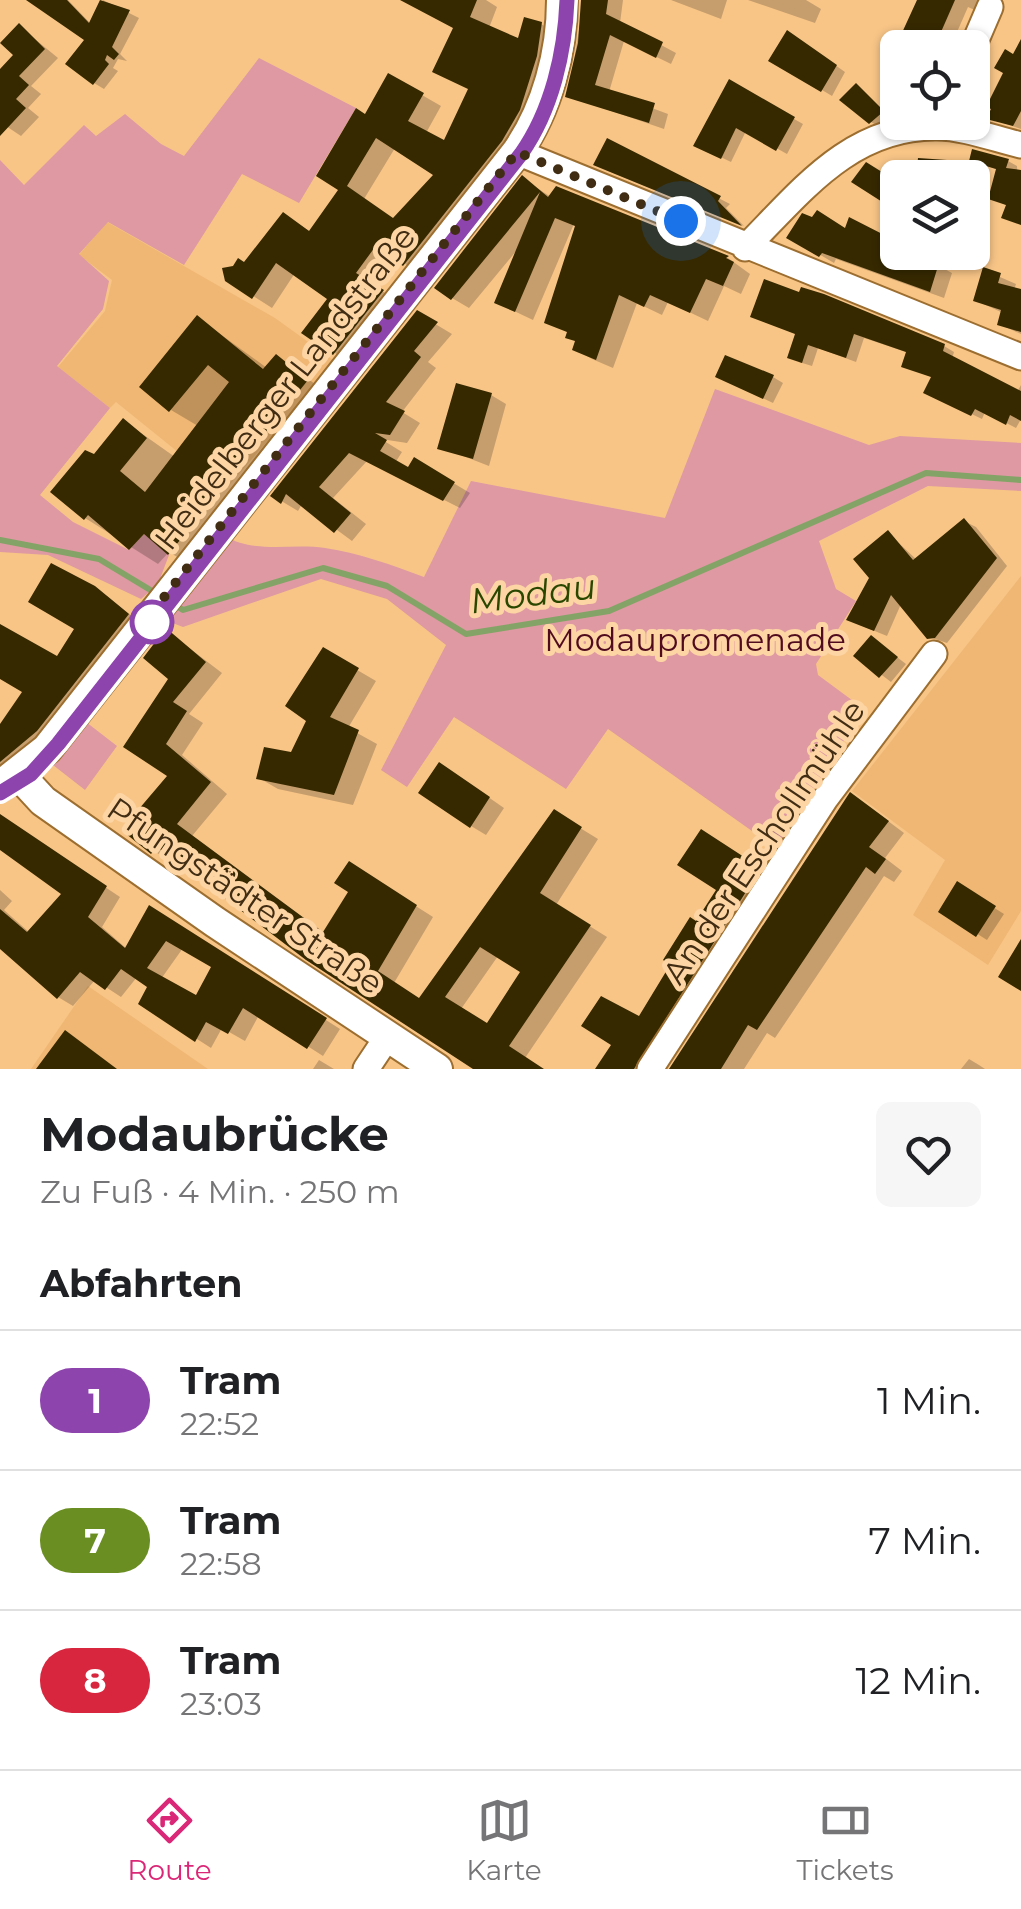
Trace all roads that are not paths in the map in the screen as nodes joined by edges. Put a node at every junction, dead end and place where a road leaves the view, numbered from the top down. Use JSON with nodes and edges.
{"nodes":[{"id":1,"x":562,"y":0,"type":"edge"},
{"id":2,"x":990,"y":7,"type":"dead end"},
{"id":3,"x":980,"y":30,"type":"edge"},
{"id":4,"x":880,"y":137,"type":"edge"},
{"id":5,"x":990,"y":137,"type":"edge"},
{"id":6,"x":1021,"y":145,"type":"edge"},
{"id":7,"x":517,"y":152,"type":"junction"},
{"id":8,"x":745,"y":248,"type":"junction"},
{"id":9,"x":1021,"y":358,"type":"edge"},
{"id":10,"x":934,"y":654,"type":"dead end"},
{"id":11,"x":10,"y":780,"type":"edge"},
{"id":12,"x":388,"y":1036,"type":"junction"},
{"id":13,"x":366,"y":1069,"type":"edge"},
{"id":14,"x":437,"y":1069,"type":"edge"},
{"id":15,"x":650,"y":1069,"type":"edge"}],
"edges":[{"from":1,"to":7,"type":"street","name":"Heidelberger Landstraße"},
{"from":2,"to":3,"type":"street"},
{"from":4,"to":8,"type":"street"},
{"from":5,"to":6,"type":"street"},
{"from":7,"to":8,"type":"street"},
{"from":7,"to":11,"type":"street","name":"Heidelberger Landstraße"},
{"from":8,"to":9,"type":"street"},
{"from":10,"to":15,"type":"street","name":"An der Eschollmühle"},
{"from":11,"to":12,"type":"street","name":"Pfungstädter Straße"},
{"from":12,"to":13,"type":"street"},
{"from":12,"to":14,"type":"street","name":"Pfungstädter Straße"}]}
